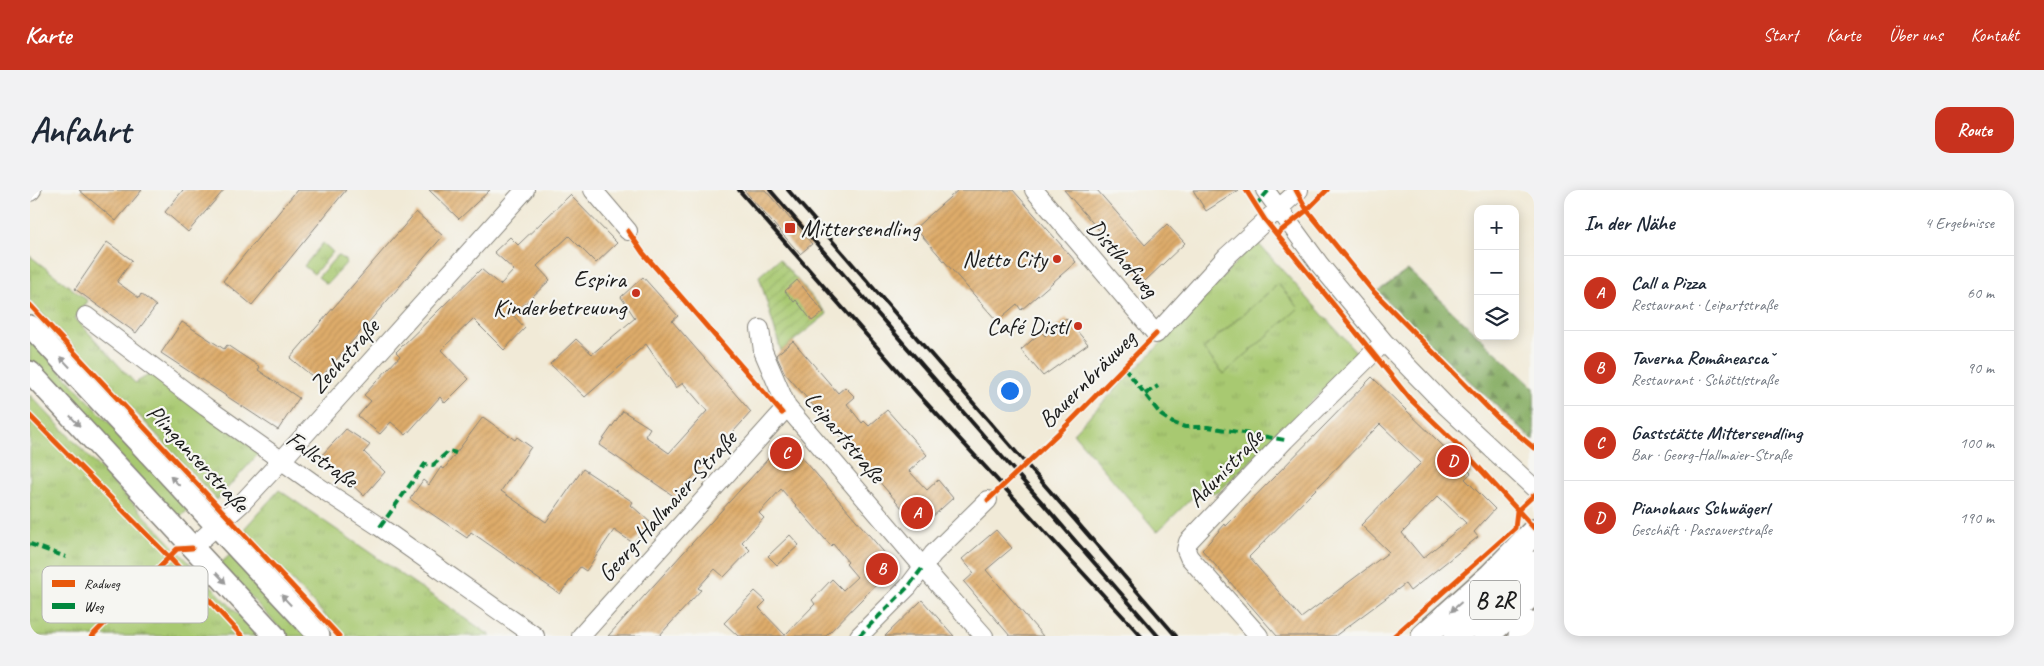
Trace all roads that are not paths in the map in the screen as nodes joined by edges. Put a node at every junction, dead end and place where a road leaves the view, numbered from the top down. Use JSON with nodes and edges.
{"nodes":[{"id":1,"x":526,"y":190,"type":"edge"},
{"id":2,"x":593,"y":190,"type":"edge"},
{"id":3,"x":1034,"y":190,"type":"edge"},
{"id":4,"x":1265,"y":190,"type":"edge"},
{"id":5,"x":1299,"y":190,"type":"edge"},
{"id":6,"x":1278,"y":209,"type":"junction"},
{"id":7,"x":628,"y":231,"type":"dead end"},
{"id":8,"x":86,"y":316,"type":"dead end"},
{"id":9,"x":30,"y":326,"type":"edge"},
{"id":10,"x":760,"y":329,"type":"dead end"},
{"id":11,"x":1156,"y":334,"type":"joint"},
{"id":12,"x":1384,"y":342,"type":"junction"},
{"id":13,"x":30,"y":372,"type":"edge"},
{"id":14,"x":787,"y":407,"type":"junction"},
{"id":15,"x":282,"y":460,"type":"junction"},
{"id":16,"x":1534,"y":488,"type":"edge"},
{"id":17,"x":988,"y":500,"type":"dead end"},
{"id":18,"x":217,"y":526,"type":"junction"},
{"id":19,"x":1534,"y":532,"type":"edge"},
{"id":20,"x":192,"y":548,"type":"junction"},
{"id":21,"x":1534,"y":564,"type":"edge"},
{"id":22,"x":923,"y":567,"type":"junction"},
{"id":23,"x":1534,"y":591,"type":"edge"},
{"id":24,"x":1534,"y":624,"type":"edge"},
{"id":25,"x":275,"y":636,"type":"edge"},
{"id":26,"x":320,"y":636,"type":"edge"},
{"id":27,"x":535,"y":636,"type":"edge"},
{"id":28,"x":581,"y":636,"type":"edge"},
{"id":29,"x":859,"y":636,"type":"edge"},
{"id":30,"x":984,"y":636,"type":"edge"},
{"id":31,"x":1259,"y":636,"type":"edge"},
{"id":32,"x":1424,"y":636,"type":"edge"},
{"id":33,"x":1456,"y":636,"type":"edge"},
{"id":34,"x":1486,"y":636,"type":"edge"},
{"id":35,"x":1521,"y":636,"type":"edge"}],
"edges":[{"from":1,"to":15,"type":"street","name":"Zechstraße"},
{"from":2,"to":7,"type":"street"},
{"from":3,"to":11,"type":"street","name":"Distlhofweg"},
{"from":4,"to":6,"type":"street"},
{"from":5,"to":6,"type":"street","name":"Bauernbräuweg"},
{"from":6,"to":11,"type":"street","name":"Bauernbräuweg"},
{"from":6,"to":12,"type":"street"},
{"from":8,"to":15,"type":"street","name":"Fallstraße"},
{"from":18,"to":9,"type":"main road","name":"Plinganserstraße","one_way":true},
{"from":10,"to":14,"type":"street","name":"Leipartstraße"},
{"from":12,"to":16,"type":"street"},
{"from":12,"to":31,"type":"street","name":"Adunistraße"},
{"from":13,"to":20,"type":"main road","one_way":true},
{"from":14,"to":22,"type":"street","name":"Leipartstraße"},
{"from":14,"to":28,"type":"street","name":"Georg-Hallmaier-Straße"},
{"from":15,"to":18,"type":"street","name":"Zechstraße"},
{"from":15,"to":27,"type":"street","name":"Fallstraße"},
{"from":17,"to":22,"type":"street"},
{"from":18,"to":20,"type":"street","name":"Zechstraße"},
{"from":26,"to":18,"type":"main road","name":"Plinganserstraße","one_way":true},
{"from":19,"to":32,"type":"highway","one_way":true},
{"from":20,"to":25,"type":"main road","one_way":true},
{"from":21,"to":33,"type":"highway","number":"B 2R"},
{"from":22,"to":29,"type":"street"},
{"from":22,"to":30,"type":"street","name":"Leipartstraße"},
{"from":23,"to":34,"type":"highway","number":"B 2R"},
{"from":24,"to":35,"type":"highway"}]}
